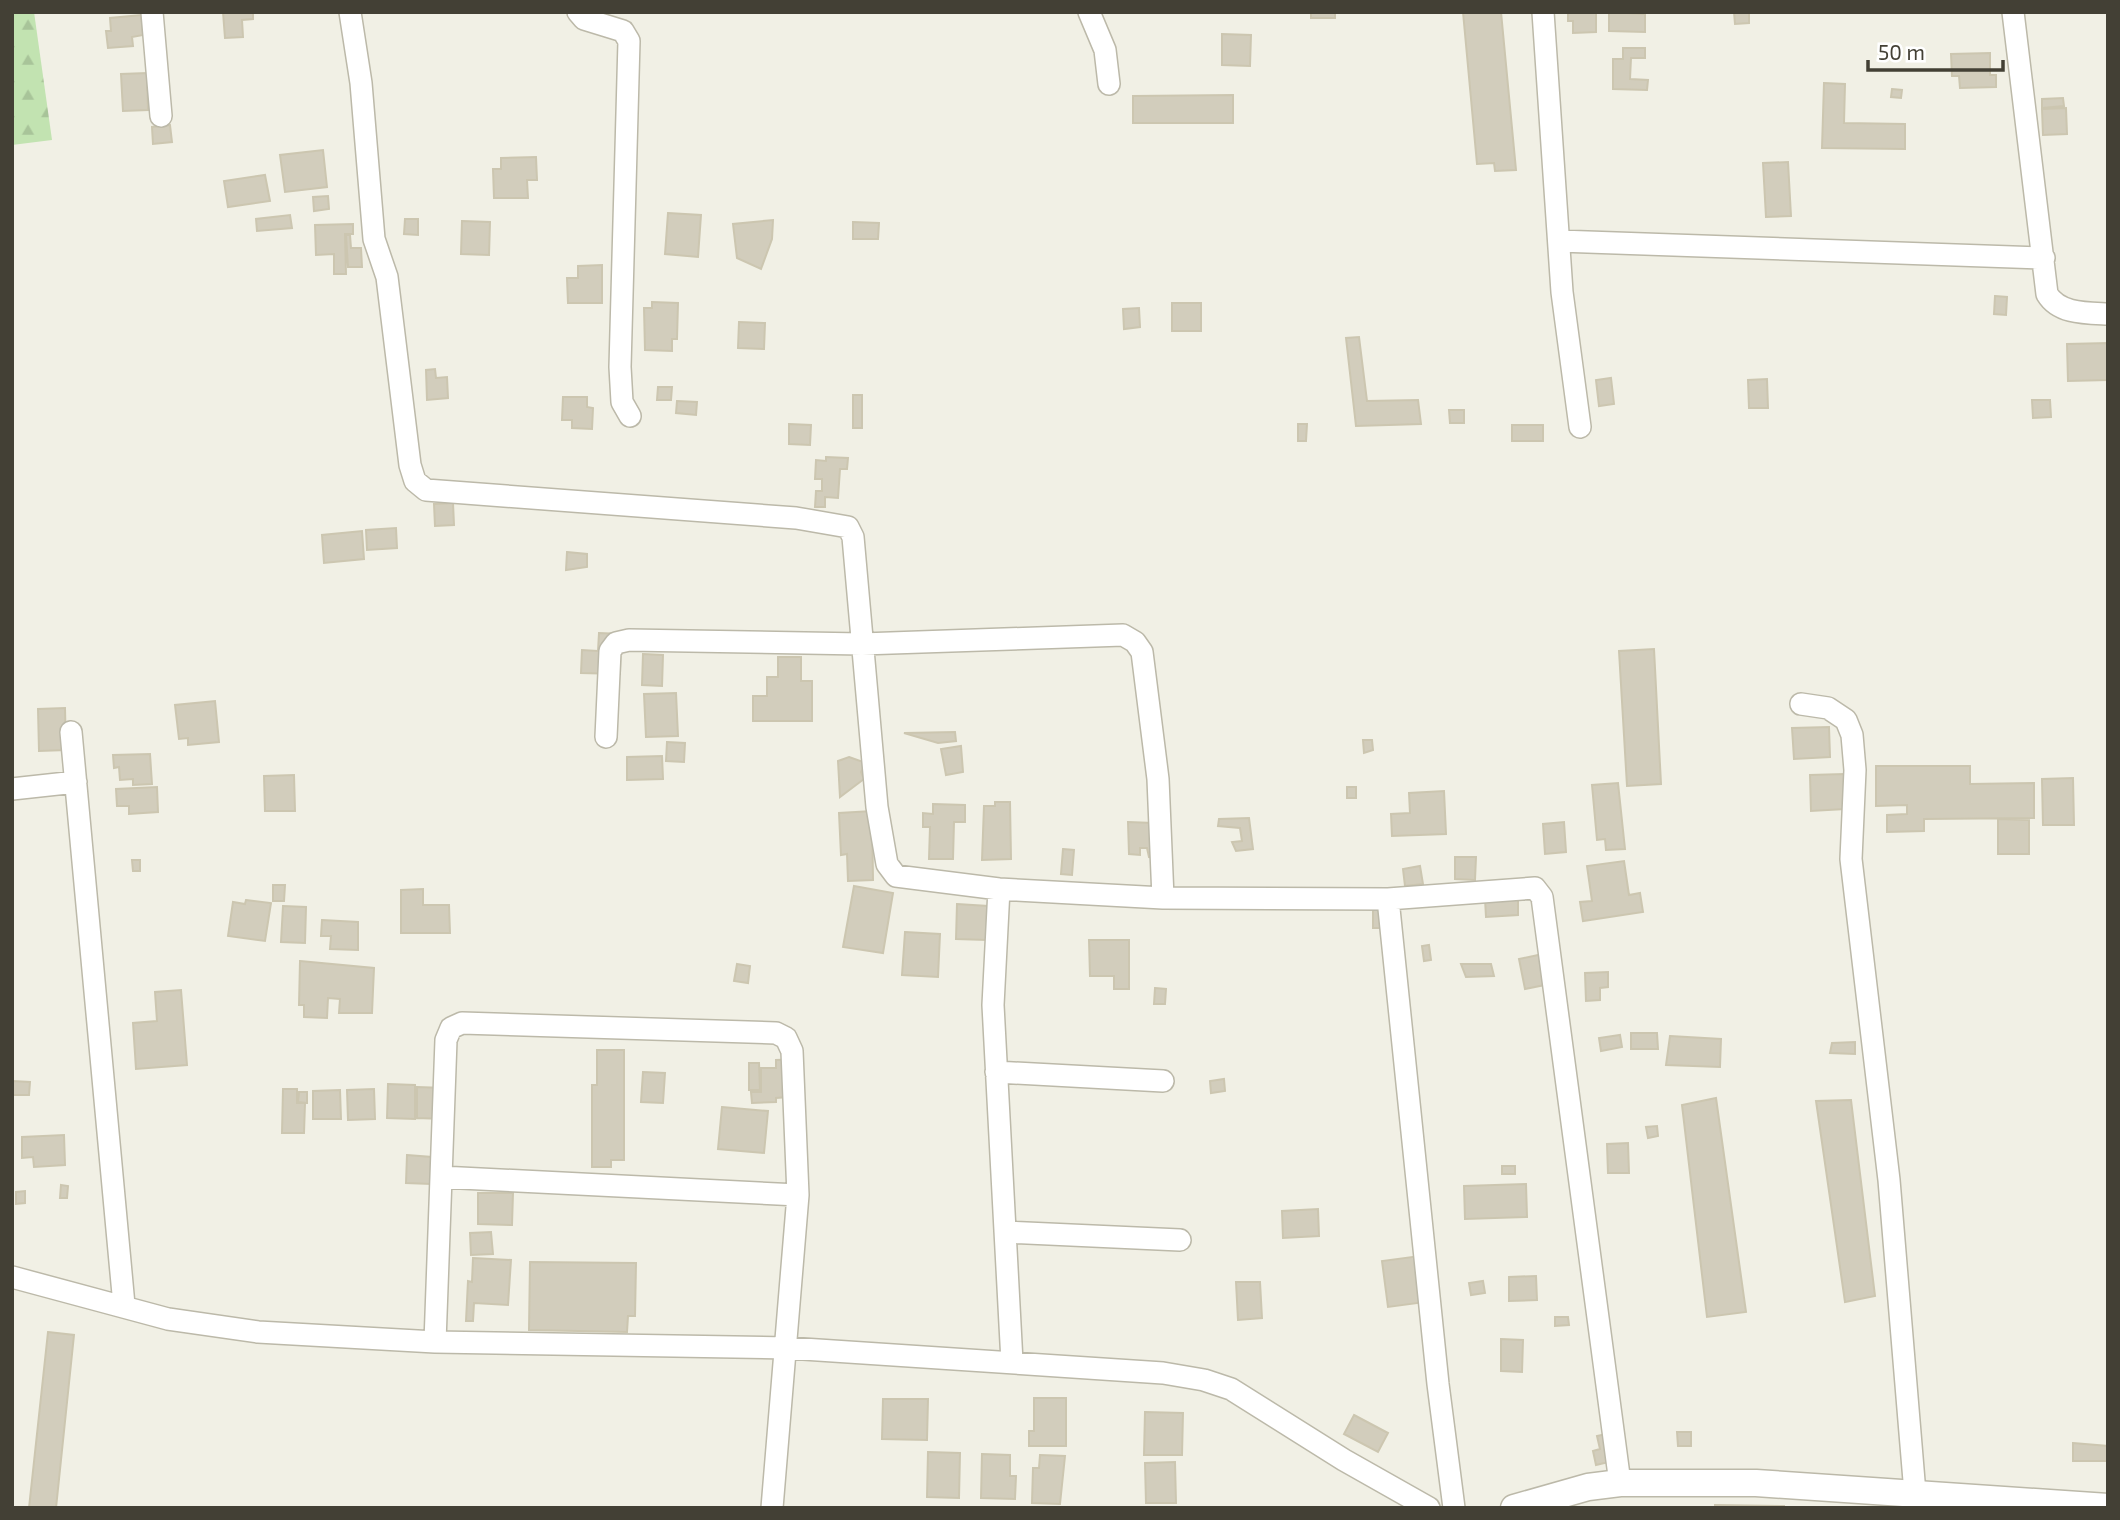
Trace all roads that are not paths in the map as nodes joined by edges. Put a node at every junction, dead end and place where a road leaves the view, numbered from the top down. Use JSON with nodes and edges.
{"nodes":[{"id":1,"x":152,"y":12,"type":"edge"},
{"id":2,"x":350,"y":12,"type":"edge"},
{"id":3,"x":578,"y":12,"type":"edge"},
{"id":4,"x":1089,"y":12,"type":"edge"},
{"id":5,"x":1543,"y":12,"type":"edge"},
{"id":6,"x":2013,"y":12,"type":"edge"},
{"id":7,"x":1109,"y":84,"type":"dead end"},
{"id":8,"x":161,"y":117,"type":"dead end"},
{"id":9,"x":1559,"y":241,"type":"junction"},
{"id":10,"x":2043,"y":258,"type":"junction"},
{"id":11,"x":2108,"y":314,"type":"edge"},
{"id":12,"x":630,"y":416,"type":"dead end"},
{"id":13,"x":1580,"y":427,"type":"dead end"},
{"id":14,"x":862,"y":644,"type":"junction"},
{"id":15,"x":1801,"y":704,"type":"dead end"},
{"id":16,"x":71,"y":732,"type":"dead end"},
{"id":17,"x":606,"y":737,"type":"dead end"},
{"id":18,"x":76,"y":782,"type":"junction"},
{"id":19,"x":12,"y":789,"type":"edge"},
{"id":20,"x":999,"y":889,"type":"junction"},
{"id":21,"x":1163,"y":898,"type":"junction"},
{"id":22,"x":1388,"y":899,"type":"junction"},
{"id":23,"x":996,"y":1072,"type":"junction"},
{"id":24,"x":1163,"y":1082,"type":"dead end"},
{"id":25,"x":441,"y":1177,"type":"junction"},
{"id":26,"x":798,"y":1195,"type":"junction"},
{"id":27,"x":1005,"y":1232,"type":"junction"},
{"id":28,"x":1181,"y":1240,"type":"dead end"},
{"id":29,"x":12,"y":1277,"type":"edge"},
{"id":30,"x":124,"y":1305,"type":"junction"},
{"id":31,"x":435,"y":1342,"type":"junction"},
{"id":32,"x":788,"y":1348,"type":"junction"},
{"id":33,"x":1012,"y":1362,"type":"junction"},
{"id":34,"x":1620,"y":1483,"type":"junction"},
{"id":35,"x":1915,"y":1493,"type":"junction"},
{"id":36,"x":2108,"y":1507,"type":"edge"},
{"id":37,"x":772,"y":1508,"type":"edge"},
{"id":38,"x":1429,"y":1508,"type":"edge"},
{"id":39,"x":1454,"y":1508,"type":"edge"},
{"id":40,"x":1514,"y":1508,"type":"edge"}],
"edges":[{"from":1,"to":8,"type":"street"},
{"from":2,"to":14,"type":"street"},
{"from":3,"to":12,"type":"street"},
{"from":4,"to":7,"type":"street"},
{"from":5,"to":9,"type":"street"},
{"from":6,"to":10,"type":"street"},
{"from":9,"to":10,"type":"street"},
{"from":9,"to":13,"type":"street"},
{"from":10,"to":11,"type":"street"},
{"from":14,"to":17,"type":"street"},
{"from":14,"to":20,"type":"street"},
{"from":14,"to":21,"type":"street"},
{"from":15,"to":35,"type":"street"},
{"from":16,"to":18,"type":"street"},
{"from":18,"to":19,"type":"street"},
{"from":18,"to":30,"type":"street"},
{"from":20,"to":21,"type":"street"},
{"from":20,"to":23,"type":"street"},
{"from":21,"to":22,"type":"street"},
{"from":22,"to":34,"type":"street"},
{"from":22,"to":39,"type":"street"},
{"from":23,"to":24,"type":"street"},
{"from":23,"to":27,"type":"street"},
{"from":25,"to":26,"type":"street"},
{"from":25,"to":26,"type":"street"},
{"from":25,"to":31,"type":"street"},
{"from":26,"to":32,"type":"street"},
{"from":27,"to":28,"type":"street"},
{"from":27,"to":33,"type":"street"},
{"from":29,"to":30,"type":"street"},
{"from":30,"to":31,"type":"street"},
{"from":31,"to":32,"type":"street"},
{"from":32,"to":33,"type":"street"},
{"from":32,"to":37,"type":"street"},
{"from":33,"to":38,"type":"street"},
{"from":34,"to":35,"type":"street"},
{"from":34,"to":40,"type":"street"},
{"from":35,"to":36,"type":"street"}]}
